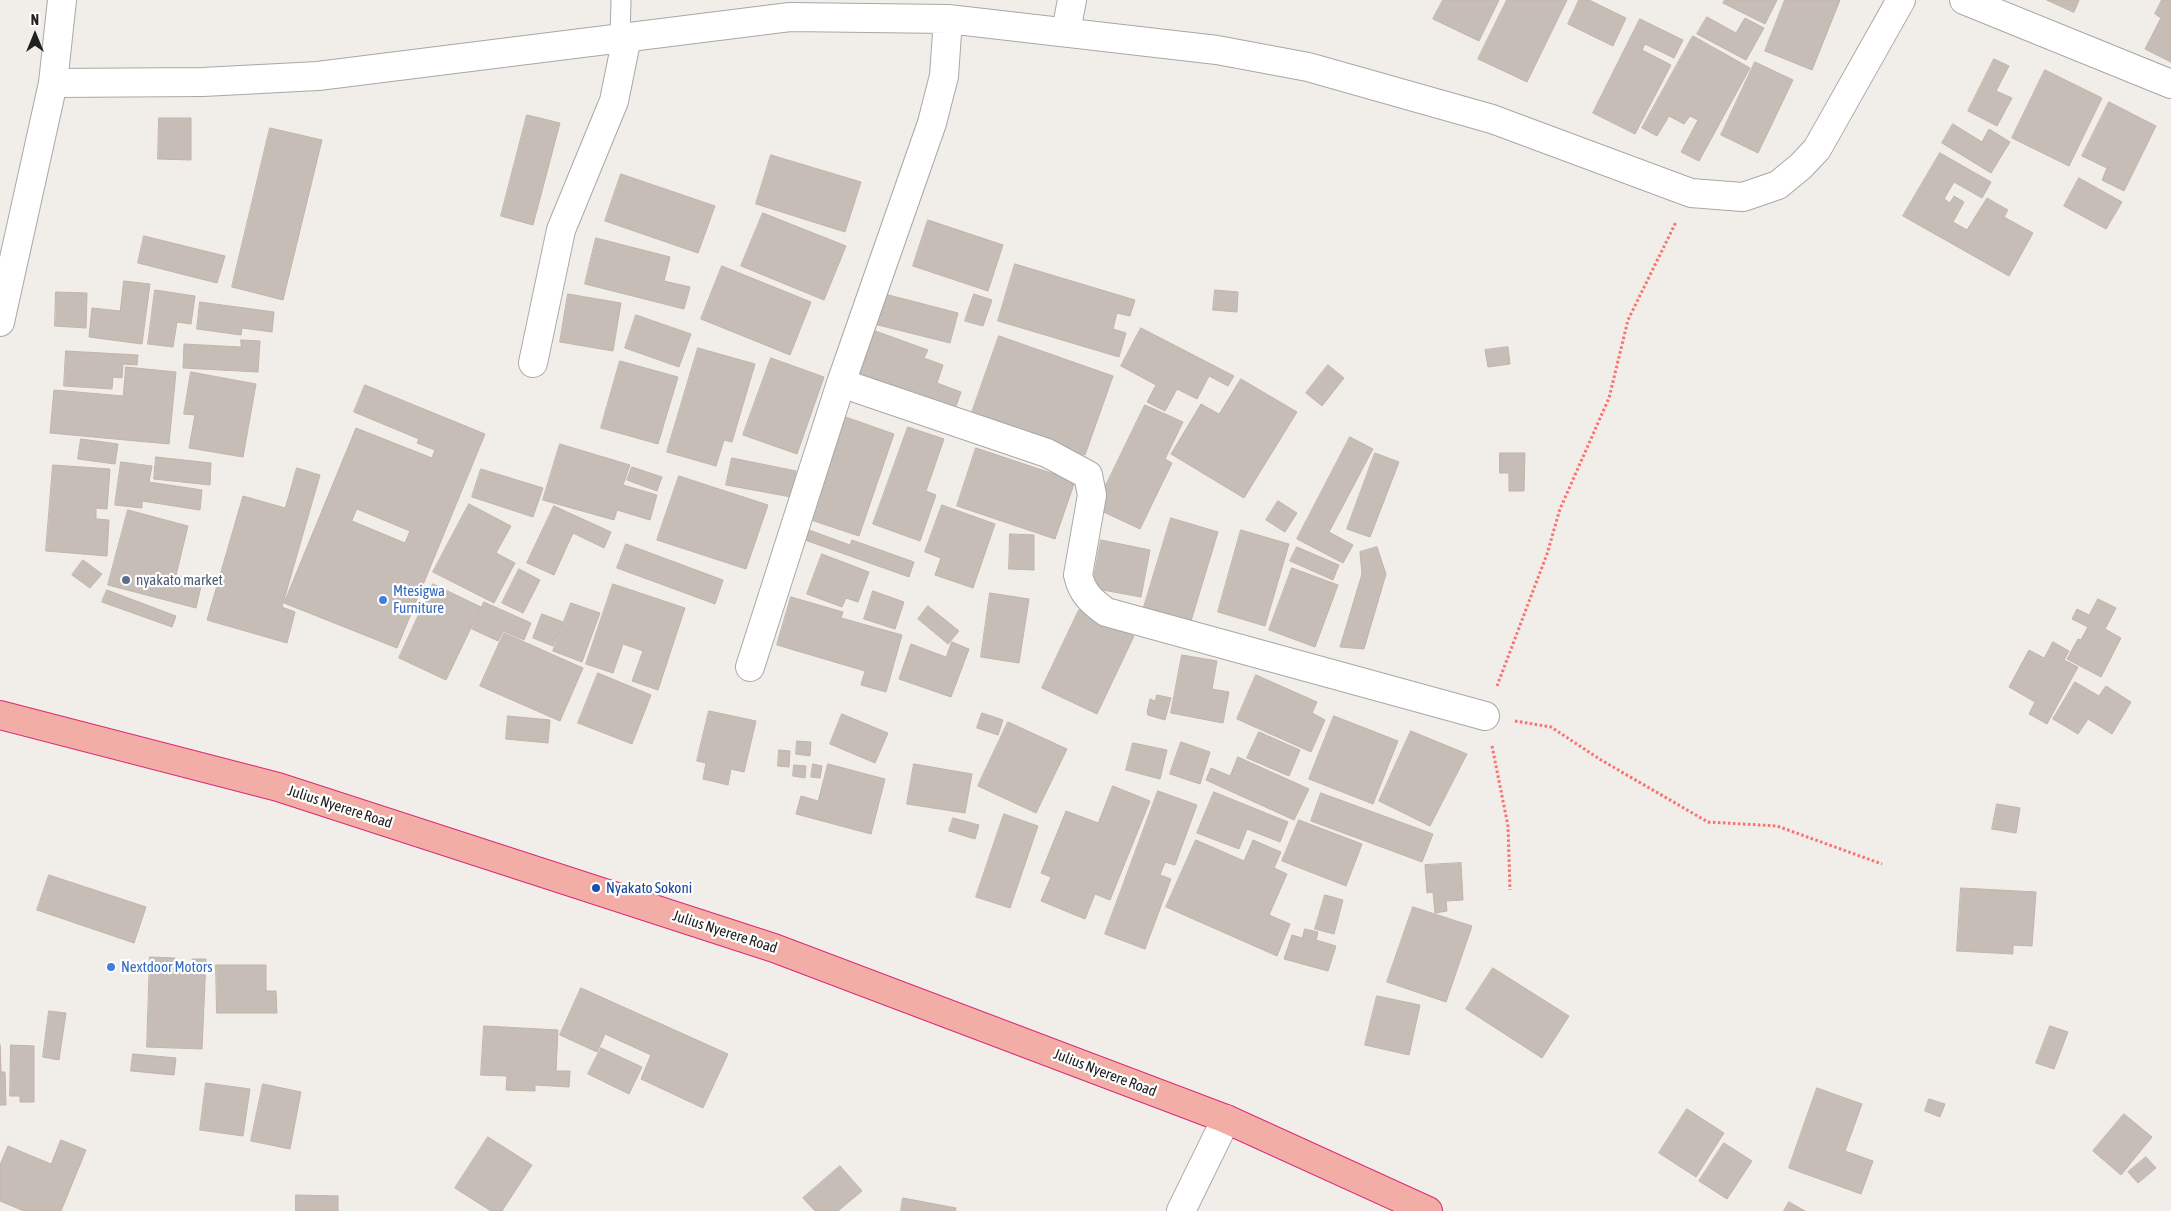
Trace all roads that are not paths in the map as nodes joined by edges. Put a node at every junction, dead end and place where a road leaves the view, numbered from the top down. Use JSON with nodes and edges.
{"nodes":[{"id":1,"x":62,"y":0,"type":"edge"},
{"id":2,"x":621,"y":0,"type":"edge"},
{"id":3,"x":1072,"y":0,"type":"edge"},
{"id":4,"x":1901,"y":0,"type":"edge"},
{"id":5,"x":1964,"y":0,"type":"edge"},
{"id":6,"x":790,"y":8,"type":"edge"},
{"id":7,"x":948,"y":20,"type":"junction"},
{"id":8,"x":1066,"y":31,"type":"junction"},
{"id":9,"x":624,"y":37,"type":"junction"},
{"id":10,"x":53,"y":84,"type":"junction"},
{"id":11,"x":2171,"y":84,"type":"edge"},
{"id":12,"x":0,"y":322,"type":"edge"},
{"id":13,"x":533,"y":363,"type":"dead end"},
{"id":14,"x":842,"y":383,"type":"junction"},
{"id":15,"x":750,"y":667,"type":"dead end"},
{"id":16,"x":0,"y":715,"type":"edge"},
{"id":17,"x":1485,"y":716,"type":"road end"},
{"id":18,"x":1226,"y":1119,"type":"junction"},
{"id":19,"x":1181,"y":1211,"type":"edge"},
{"id":20,"x":1428,"y":1211,"type":"edge"}],
"edges":[{"from":1,"to":10,"type":"street"},
{"from":2,"to":9,"type":"lane"},
{"from":3,"to":8,"type":"street"},
{"from":4,"to":8,"type":"street"},
{"from":5,"to":11,"type":"street"},
{"from":6,"to":7,"type":"street"},
{"from":6,"to":9,"type":"street"},
{"from":7,"to":8,"type":"street"},
{"from":7,"to":14,"type":"street"},
{"from":9,"to":10,"type":"street"},
{"from":9,"to":13,"type":"street"},
{"from":10,"to":12,"type":"street"},
{"from":14,"to":15,"type":"street"},
{"from":14,"to":17,"type":"street"},
{"from":16,"to":18,"type":"highway","name":"Julius Nyerere Road"},
{"from":18,"to":19,"type":"street"},
{"from":18,"to":20,"type":"highway","name":"Julius Nyerere Road"}]}
